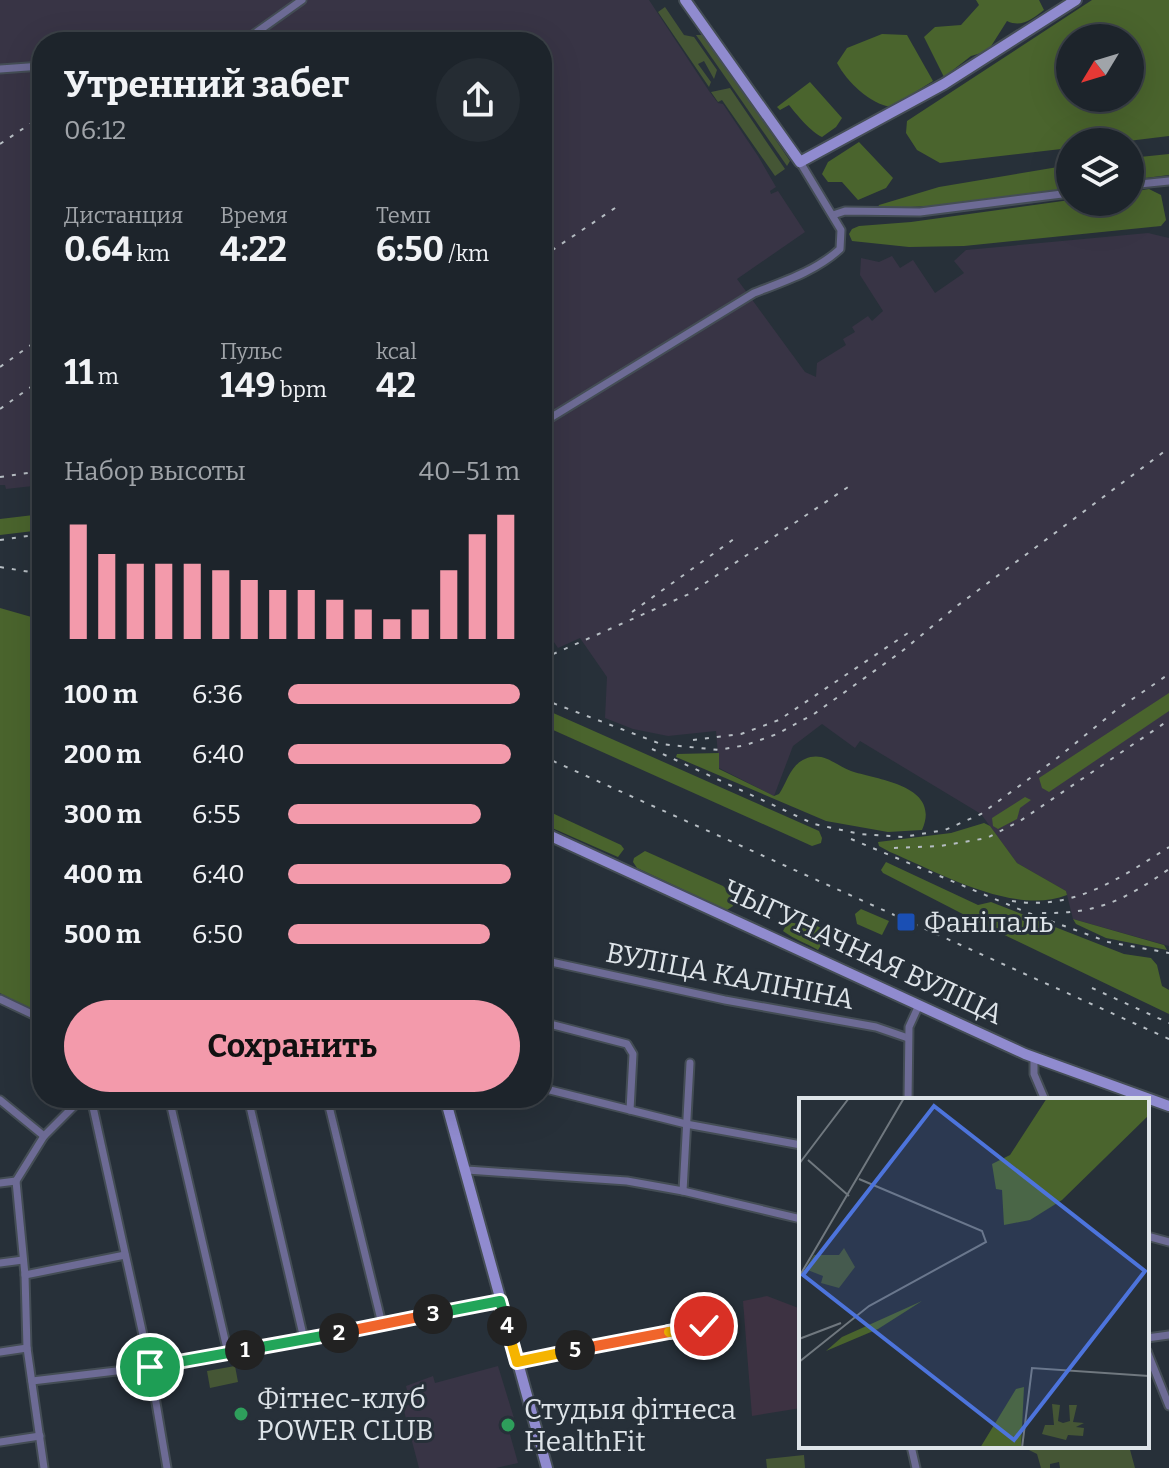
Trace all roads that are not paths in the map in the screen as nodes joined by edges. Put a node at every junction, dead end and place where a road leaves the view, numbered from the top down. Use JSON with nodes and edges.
{"nodes":[{"id":1,"x":302,"y":0,"type":"edge"},
{"id":2,"x":685,"y":0,"type":"edge"},
{"id":3,"x":1076,"y":0,"type":"edge"},
{"id":4,"x":257,"y":32,"type":"edge"},
{"id":5,"x":32,"y":67,"type":"edge"},
{"id":6,"x":0,"y":69,"type":"edge"},
{"id":7,"x":800,"y":162,"type":"junction"},
{"id":8,"x":1169,"y":181,"type":"edge"},
{"id":9,"x":1144,"y":184,"type":"edge"},
{"id":10,"x":1056,"y":195,"type":"edge"},
{"id":11,"x":833,"y":215,"type":"junction"},
{"id":12,"x":552,"y":417,"type":"edge"},
{"id":13,"x":552,"y":837,"type":"edge"},
{"id":14,"x":552,"y":962,"type":"edge"},
{"id":15,"x":0,"y":999,"type":"edge"},
{"id":16,"x":919,"y":1005,"type":"junction"},
{"id":17,"x":32,"y":1014,"type":"edge"},
{"id":18,"x":552,"y":1025,"type":"edge"},
{"id":19,"x":908,"y":1038,"type":"junction"},
{"id":20,"x":1034,"y":1057,"type":"junction"},
{"id":21,"x":690,"y":1063,"type":"dead end"},
{"id":22,"x":552,"y":1090,"type":"edge"},
{"id":23,"x":908,"y":1098,"type":"edge"},
{"id":24,"x":1044,"y":1098,"type":"edge"},
{"id":25,"x":1147,"y":1098,"type":"edge"},
{"id":26,"x":1149,"y":1099,"type":"edge"},
{"id":27,"x":0,"y":1100,"type":"edge"},
{"id":28,"x":1169,"y":1106,"type":"edge"},
{"id":29,"x":72,"y":1108,"type":"edge"},
{"id":30,"x":93,"y":1108,"type":"edge"},
{"id":31,"x":171,"y":1108,"type":"edge"},
{"id":32,"x":250,"y":1108,"type":"edge"},
{"id":33,"x":329,"y":1108,"type":"edge"},
{"id":34,"x":448,"y":1108,"type":"edge"},
{"id":35,"x":630,"y":1110,"type":"junction"},
{"id":36,"x":686,"y":1124,"type":"junction"},
{"id":37,"x":44,"y":1136,"type":"junction"},
{"id":38,"x":799,"y":1145,"type":"edge"},
{"id":39,"x":467,"y":1170,"type":"junction"},
{"id":40,"x":16,"y":1181,"type":"junction"},
{"id":41,"x":0,"y":1183,"type":"edge"},
{"id":42,"x":683,"y":1191,"type":"junction"},
{"id":43,"x":799,"y":1219,"type":"edge"},
{"id":44,"x":1149,"y":1237,"type":"edge"},
{"id":45,"x":1169,"y":1242,"type":"edge"},
{"id":46,"x":125,"y":1255,"type":"junction"},
{"id":47,"x":23,"y":1260,"type":"junction"},
{"id":48,"x":0,"y":1263,"type":"edge"},
{"id":49,"x":25,"y":1275,"type":"junction"},
{"id":50,"x":500,"y":1301,"type":"junction"},
{"id":51,"x":382,"y":1324,"type":"junction"},
{"id":52,"x":704,"y":1326,"type":"dead end"},
{"id":53,"x":1169,"y":1335,"type":"edge"},
{"id":54,"x":1149,"y":1338,"type":"edge"},
{"id":55,"x":304,"y":1339,"type":"junction"},
{"id":56,"x":27,"y":1348,"type":"junction"},
{"id":57,"x":0,"y":1352,"type":"edge"},
{"id":58,"x":228,"y":1353,"type":"junction"},
{"id":59,"x":1149,"y":1356,"type":"edge"},
{"id":60,"x":517,"y":1362,"type":"junction"},
{"id":61,"x":150,"y":1367,"type":"junction"},
{"id":62,"x":32,"y":1381,"type":"junction"},
{"id":63,"x":1169,"y":1405,"type":"edge"},
{"id":64,"x":40,"y":1436,"type":"junction"},
{"id":65,"x":0,"y":1442,"type":"edge"},
{"id":66,"x":911,"y":1448,"type":"edge"},
{"id":67,"x":44,"y":1468,"type":"edge"},
{"id":68,"x":167,"y":1468,"type":"edge"},
{"id":69,"x":547,"y":1468,"type":"edge"},
{"id":70,"x":916,"y":1468,"type":"edge"}],
"edges":[{"from":1,"to":4,"type":"street"},
{"from":2,"to":7,"type":"street"},
{"from":3,"to":7,"type":"street"},
{"from":5,"to":6,"type":"street"},
{"from":7,"to":11,"type":"street"},
{"from":8,"to":9,"type":"street"},
{"from":10,"to":11,"type":"street"},
{"from":11,"to":12,"type":"street"},
{"from":13,"to":16,"type":"street","name":"ЧЫГУНАЧНАЯ ВУЛІЦА"},
{"from":14,"to":19,"type":"street","name":"ВУЛІЦА КАЛІНІНА"},
{"from":15,"to":17,"type":"street"},
{"from":16,"to":19,"type":"street"},
{"from":16,"to":20,"type":"street","name":"ЧЫГУНАЧНАЯ ВУЛІЦА"},
{"from":18,"to":35,"type":"street"},
{"from":19,"to":23,"type":"street"},
{"from":20,"to":24,"type":"street"},
{"from":20,"to":25,"type":"street","name":"ЧЫГУНАЧНАЯ ВУЛІЦА"},
{"from":21,"to":36,"type":"street"},
{"from":22,"to":35,"type":"street"},
{"from":26,"to":28,"type":"street","name":"ЧЫГУНАЧНАЯ ВУЛІЦА"},
{"from":27,"to":37,"type":"street"},
{"from":29,"to":37,"type":"street"},
{"from":30,"to":46,"type":"street"},
{"from":31,"to":58,"type":"street"},
{"from":32,"to":55,"type":"street"},
{"from":33,"to":51,"type":"street"},
{"from":34,"to":39,"type":"street"},
{"from":35,"to":36,"type":"street"},
{"from":36,"to":38,"type":"street"},
{"from":36,"to":42,"type":"street"},
{"from":37,"to":40,"type":"street"},
{"from":39,"to":42,"type":"street"},
{"from":39,"to":50,"type":"street"},
{"from":40,"to":41,"type":"street"},
{"from":40,"to":47,"type":"street"},
{"from":42,"to":43,"type":"street"},
{"from":44,"to":45,"type":"street"},
{"from":46,"to":49,"type":"street"},
{"from":46,"to":61,"type":"street"},
{"from":47,"to":48,"type":"street"},
{"from":47,"to":49,"type":"street"},
{"from":49,"to":56,"type":"street"},
{"from":50,"to":51,"type":"street"},
{"from":50,"to":60,"type":"street"},
{"from":51,"to":55,"type":"street"},
{"from":52,"to":60,"type":"street"},
{"from":53,"to":54,"type":"street"},
{"from":55,"to":58,"type":"street"},
{"from":56,"to":57,"type":"street"},
{"from":56,"to":62,"type":"street"},
{"from":58,"to":61,"type":"street"},
{"from":59,"to":63,"type":"street"},
{"from":60,"to":69,"type":"street"},
{"from":61,"to":62,"type":"street"},
{"from":61,"to":68,"type":"street"},
{"from":62,"to":64,"type":"street"},
{"from":64,"to":65,"type":"street"},
{"from":64,"to":67,"type":"street"},
{"from":66,"to":70,"type":"street"}]}
